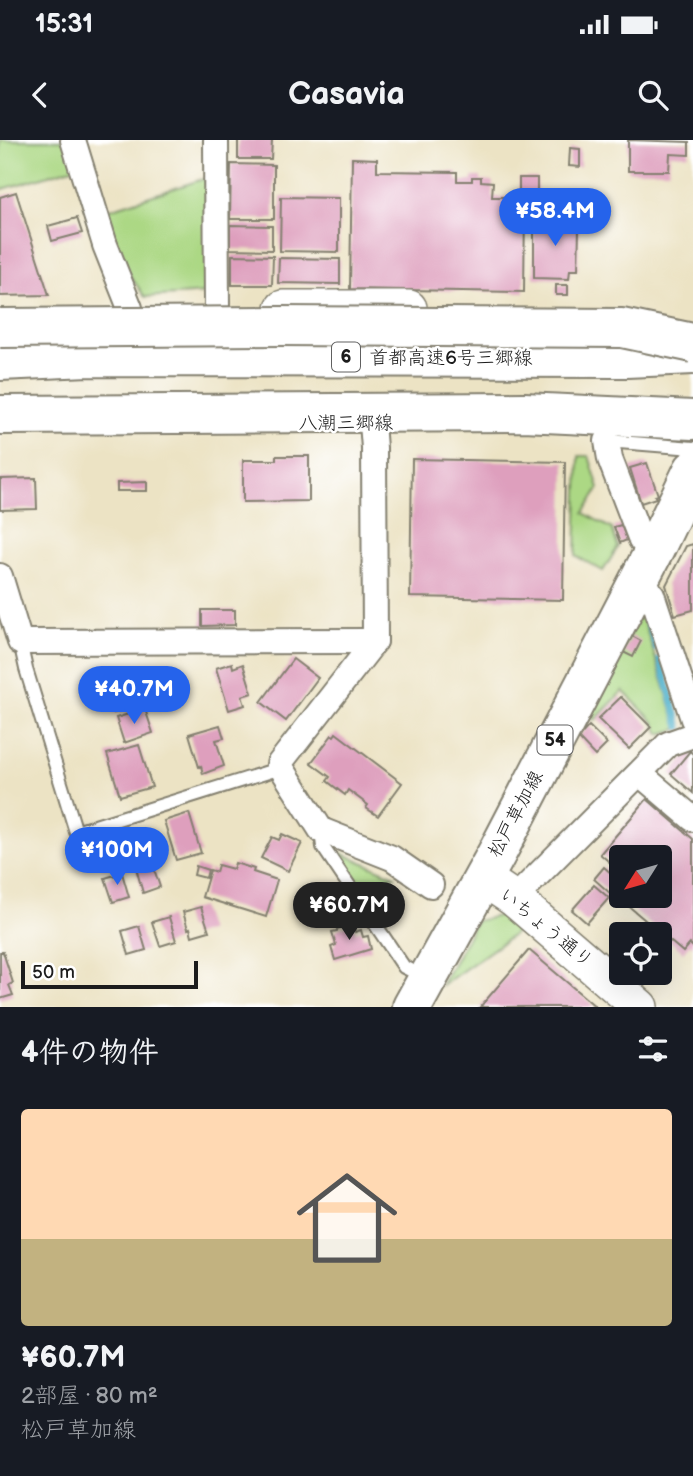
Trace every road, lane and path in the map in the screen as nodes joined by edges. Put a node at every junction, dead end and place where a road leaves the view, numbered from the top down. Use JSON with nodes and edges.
{"nodes":[{"id":1,"x":73,"y":140,"type":"edge"},
{"id":2,"x":216,"y":140,"type":"edge"},
{"id":3,"x":217,"y":308,"type":"junction"},
{"id":4,"x":130,"y":309,"type":"junction"},
{"id":5,"x":0,"y":313,"type":"edge"},
{"id":6,"x":0,"y":328,"type":"edge"},
{"id":7,"x":693,"y":334,"type":"edge"},
{"id":8,"x":588,"y":336,"type":"junction"},
{"id":9,"x":0,"y":338,"type":"edge"},
{"id":10,"x":693,"y":343,"type":"edge"},
{"id":11,"x":693,"y":355,"type":"edge"},
{"id":12,"x":0,"y":361,"type":"edge"},
{"id":13,"x":0,"y":398,"type":"edge"},
{"id":14,"x":693,"y":399,"type":"edge"},
{"id":15,"x":0,"y":415,"type":"edge"},
{"id":16,"x":693,"y":422,"type":"edge"},
{"id":17,"x":372,"y":423,"type":"junction"},
{"id":18,"x":0,"y":427,"type":"edge"},
{"id":19,"x":607,"y":441,"type":"joint"},
{"id":20,"x":693,"y":448,"type":"edge"},
{"id":21,"x":693,"y":470,"type":"edge"},
{"id":22,"x":655,"y":548,"type":"junction"},
{"id":23,"x":0,"y":576,"type":"edge"},
{"id":24,"x":635,"y":586,"type":"junction"},
{"id":25,"x":374,"y":641,"type":"junction"},
{"id":26,"x":20,"y":642,"type":"junction"},
{"id":27,"x":693,"y":719,"type":"edge"},
{"id":28,"x":693,"y":735,"type":"edge"},
{"id":29,"x":281,"y":768,"type":"junction"},
{"id":30,"x":639,"y":774,"type":"junction"},
{"id":31,"x":693,"y":819,"type":"edge"},
{"id":32,"x":321,"y":830,"type":"junction"},
{"id":33,"x":483,"y":878,"type":"junction"},
{"id":34,"x":430,"y":885,"type":"dead end"},
{"id":35,"x":514,"y":899,"type":"junction"},
{"id":36,"x":420,"y":993,"type":"edge"},
{"id":37,"x":640,"y":1007,"type":"edge"}],
"edges":[{"from":1,"to":4,"type":"street"},
{"from":2,"to":3,"type":"street"},
{"from":3,"to":4,"type":"main road"},
{"from":3,"to":8,"type":"main road"},
{"from":4,"to":5,"type":"main road"},
{"from":6,"to":10,"type":"main road","bridge":true},
{"from":7,"to":8,"type":"main road"},
{"from":8,"to":9,"type":"main road"},
{"from":11,"to":12,"type":"main road","name":"首都高速6号三郷線","number":"6"},
{"from":13,"to":14,"type":"main road","name":"首都高速6号三郷線","number":"6"},
{"from":15,"to":16,"type":"main road"},
{"from":16,"to":17,"type":"main road","name":"八潮三郷線"},
{"from":17,"to":18,"type":"main road","name":"八潮三郷線"},
{"from":17,"to":25,"type":"street"},
{"from":19,"to":20,"type":"lane"},
{"from":19,"to":22,"type":"street"},
{"from":21,"to":22,"type":"main road","name":"松戸草加線","number":"54"},
{"from":22,"to":24,"type":"main road","name":"松戸草加線","number":"54"},
{"from":23,"to":26,"type":"street"},
{"from":24,"to":27,"type":"street"},
{"from":24,"to":33,"type":"main road","name":"松戸草加線","number":"54"},
{"from":25,"to":26,"type":"street"},
{"from":25,"to":29,"type":"street"},
{"from":26,"to":29,"type":"lane"},
{"from":28,"to":30,"type":"street"},
{"from":29,"to":32,"type":"street"},
{"from":30,"to":31,"type":"street"},
{"from":30,"to":35,"type":"street"},
{"from":32,"to":34,"type":"street"},
{"from":32,"to":36,"type":"lane"},
{"from":33,"to":35,"type":"main road","name":"いちょう通り"},
{"from":33,"to":36,"type":"main road","name":"松戸草加線","number":"54"},
{"from":35,"to":37,"type":"main road","name":"いちょう通り"}]}
